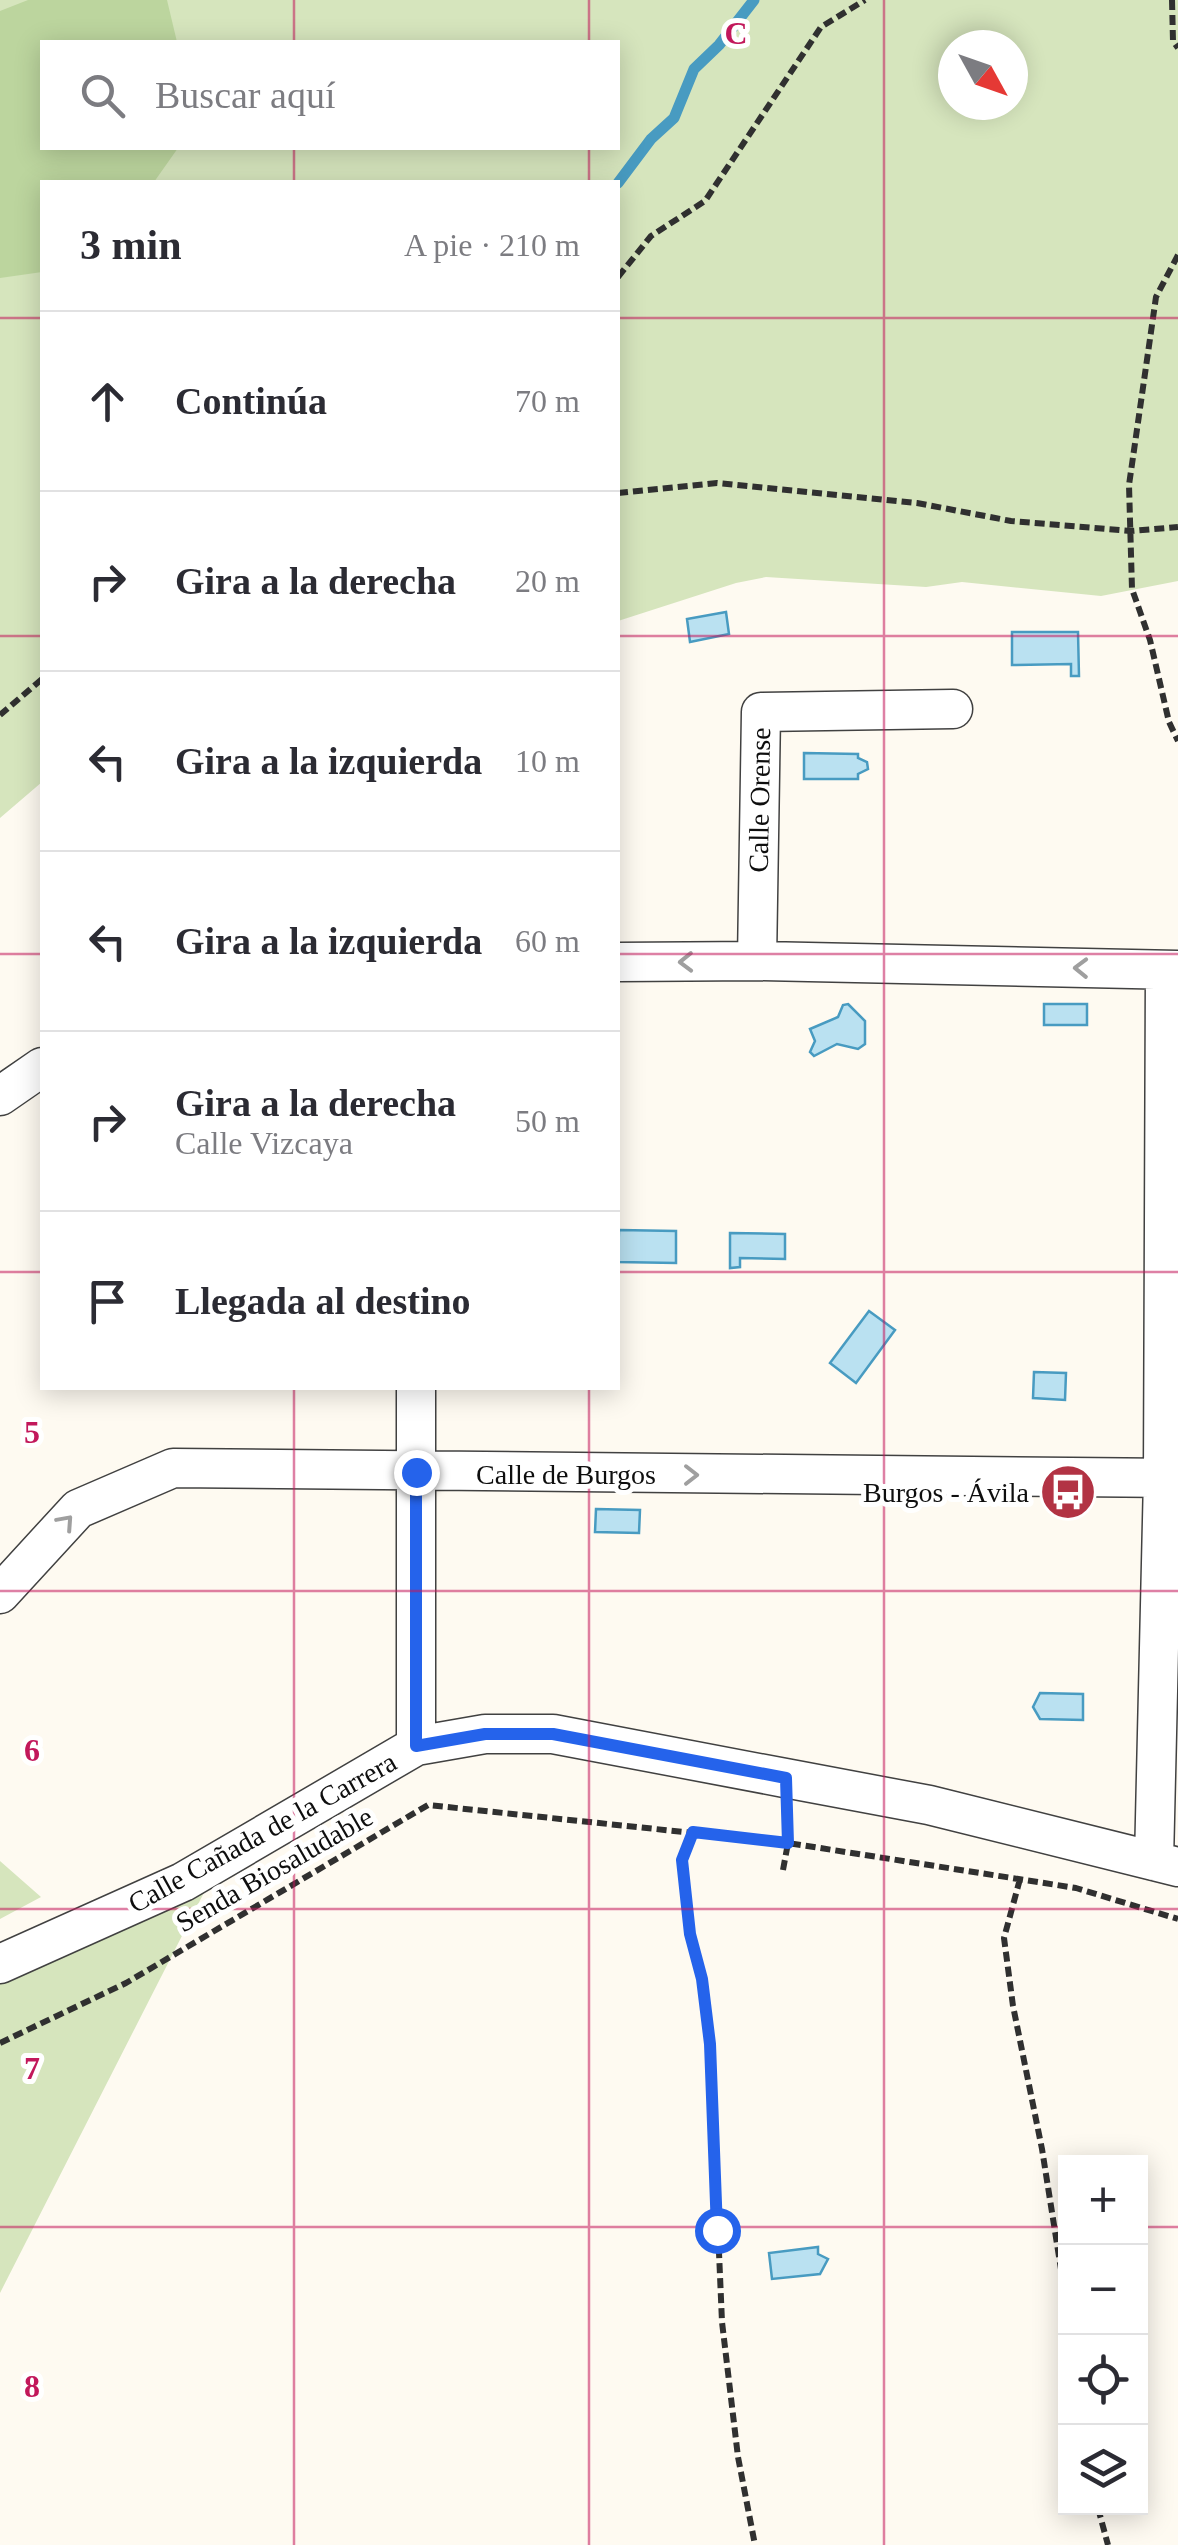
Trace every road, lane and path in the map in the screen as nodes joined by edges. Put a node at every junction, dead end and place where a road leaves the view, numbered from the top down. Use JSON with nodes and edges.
{"nodes":[{"id":1,"x":865,"y":0,"type":"edge"},
{"id":2,"x":1172,"y":0,"type":"edge"},
{"id":3,"x":1178,"y":48,"type":"edge"},
{"id":4,"x":1178,"y":255,"type":"edge"},
{"id":5,"x":620,"y":274,"type":"edge"},
{"id":6,"x":620,"y":493,"type":"edge"},
{"id":7,"x":1178,"y":527,"type":"edge"},
{"id":8,"x":1131,"y":531,"type":"junction"},
{"id":9,"x":40,"y":681,"type":"edge"},
{"id":10,"x":952,"y":710,"type":"dead end"},
{"id":11,"x":0,"y":716,"type":"edge"},
{"id":12,"x":1178,"y":741,"type":"edge"},
{"id":13,"x":757,"y":961,"type":"junction"},
{"id":14,"x":620,"y":962,"type":"edge"},
{"id":15,"x":1172,"y":970,"type":"edge"},
{"id":16,"x":40,"y":1068,"type":"edge"},
{"id":17,"x":0,"y":1096,"type":"edge"},
{"id":18,"x":416,"y":1390,"type":"edge"},
{"id":19,"x":416,"y":1472,"type":"junction"},
{"id":20,"x":1170,"y":1478,"type":"edge"},
{"id":21,"x":0,"y":1594,"type":"edge"},
{"id":22,"x":416,"y":1746,"type":"junction"},
{"id":23,"x":786,"y":1778,"type":"junction"},
{"id":24,"x":693,"y":1832,"type":"junction"},
{"id":25,"x":788,"y":1843,"type":"junction"},
{"id":26,"x":1166,"y":1864,"type":"edge"},
{"id":27,"x":782,"y":1870,"type":"dead end"},
{"id":28,"x":1020,"y":1879,"type":"junction"},
{"id":29,"x":1178,"y":1919,"type":"edge"},
{"id":30,"x":0,"y":1964,"type":"edge"},
{"id":31,"x":0,"y":2043,"type":"edge"},
{"id":32,"x":1058,"y":2250,"type":"edge"},
{"id":33,"x":1100,"y":2515,"type":"edge"},
{"id":34,"x":754,"y":2545,"type":"edge"},
{"id":35,"x":1108,"y":2545,"type":"edge"}],
"edges":[{"from":1,"to":5,"type":"path"},
{"from":2,"to":3,"type":"path"},
{"from":4,"to":8,"type":"path"},
{"from":6,"to":8,"type":"path"},
{"from":7,"to":8,"type":"path"},
{"from":8,"to":12,"type":"path"},
{"from":9,"to":11,"type":"path"},
{"from":10,"to":13,"type":"street","name":"Calle Orense"},
{"from":13,"to":14,"type":"street","one_way":true},
{"from":15,"to":13,"type":"street","one_way":true},
{"from":15,"to":20,"type":"street"},
{"from":16,"to":17,"type":"street"},
{"from":18,"to":19,"type":"street"},
{"from":19,"to":20,"type":"street","name":"Calle de Burgos","one_way":true},
{"from":21,"to":19,"type":"street","name":"Calle de Burgos","one_way":true},
{"from":19,"to":22,"type":"street"},
{"from":20,"to":26,"type":"street"},
{"from":22,"to":23,"type":"street","name":"Calle Cañada de la Carrera"},
{"from":22,"to":30,"type":"street","name":"Calle Cañada de la Carrera"},
{"from":23,"to":25,"type":"path"},
{"from":23,"to":26,"type":"street","name":"Calle Cañada de la Carrera"},
{"from":24,"to":25,"type":"path","name":"Senda Biosaludable"},
{"from":24,"to":31,"type":"path","name":"Senda Biosaludable"},
{"from":24,"to":34,"type":"path"},
{"from":25,"to":27,"type":"path"},
{"from":25,"to":28,"type":"path","name":"Senda Biosaludable"},
{"from":28,"to":29,"type":"path","name":"Senda Biosaludable"},
{"from":28,"to":32,"type":"path"},
{"from":33,"to":35,"type":"path"}]}
